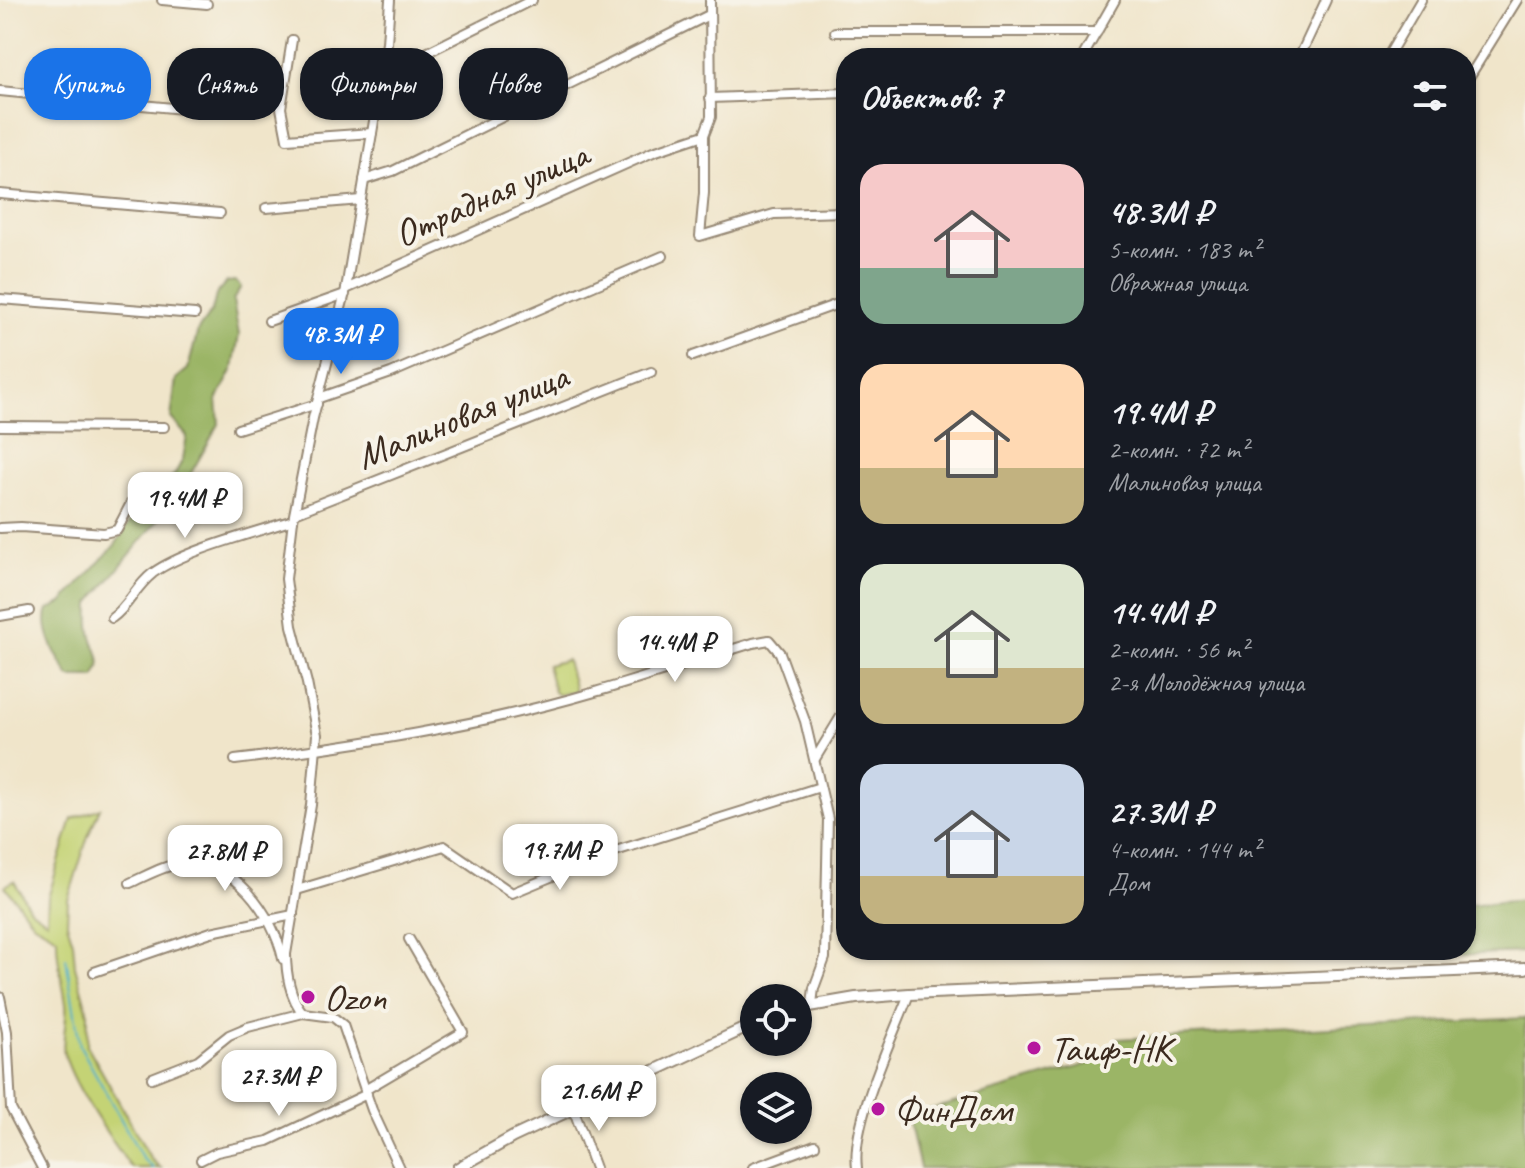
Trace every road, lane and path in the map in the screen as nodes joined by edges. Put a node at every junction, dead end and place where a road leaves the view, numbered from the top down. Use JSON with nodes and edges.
{"nodes":[{"id":1,"x":162,"y":0,"type":"edge"},
{"id":2,"x":390,"y":0,"type":"edge"},
{"id":3,"x":532,"y":0,"type":"edge"},
{"id":4,"x":710,"y":0,"type":"edge"},
{"id":5,"x":1115,"y":0,"type":"edge"},
{"id":6,"x":1326,"y":0,"type":"edge"},
{"id":7,"x":1421,"y":0,"type":"edge"},
{"id":8,"x":1517,"y":0,"type":"edge"},
{"id":9,"x":207,"y":4,"type":"dead end"},
{"id":10,"x":709,"y":15,"type":"junction"},
{"id":11,"x":835,"y":32,"type":"dead end"},
{"id":12,"x":1097,"y":32,"type":"junction"},
{"id":13,"x":292,"y":40,"type":"dead end"},
{"id":14,"x":386,"y":48,"type":"edge"},
{"id":15,"x":436,"y":48,"type":"edge"},
{"id":16,"x":1088,"y":48,"type":"edge"},
{"id":17,"x":1304,"y":48,"type":"edge"},
{"id":18,"x":1393,"y":48,"type":"edge"},
{"id":19,"x":1476,"y":66,"type":"edge"},
{"id":20,"x":0,"y":91,"type":"edge"},
{"id":21,"x":836,"y":93,"type":"edge"},
{"id":22,"x":710,"y":98,"type":"junction"},
{"id":23,"x":167,"y":107,"type":"edge"},
{"id":24,"x":374,"y":120,"type":"edge"},
{"id":25,"x":372,"y":133,"type":"junction"},
{"id":26,"x":704,"y":135,"type":"junction"},
{"id":27,"x":364,"y":180,"type":"junction"},
{"id":28,"x":0,"y":194,"type":"edge"},
{"id":29,"x":361,"y":200,"type":"junction"},
{"id":30,"x":266,"y":208,"type":"dead end"},
{"id":31,"x":836,"y":212,"type":"edge"},
{"id":32,"x":220,"y":213,"type":"dead end"},
{"id":33,"x":663,"y":256,"type":"dead end"},
{"id":34,"x":345,"y":292,"type":"junction"},
{"id":35,"x":0,"y":299,"type":"edge"},
{"id":36,"x":836,"y":305,"type":"edge"},
{"id":37,"x":195,"y":314,"type":"dead end"},
{"id":38,"x":269,"y":321,"type":"dead end"},
{"id":39,"x":693,"y":356,"type":"dead end"},
{"id":40,"x":651,"y":372,"type":"dead end"},
{"id":41,"x":318,"y":401,"type":"junction"},
{"id":42,"x":0,"y":426,"type":"edge"},
{"id":43,"x":164,"y":427,"type":"dead end"},
{"id":44,"x":238,"y":429,"type":"dead end"},
{"id":45,"x":131,"y":503,"type":"dead end"},
{"id":46,"x":294,"y":516,"type":"junction"},
{"id":47,"x":0,"y":528,"type":"edge"},
{"id":48,"x":29,"y":611,"type":"dead end"},
{"id":49,"x":0,"y":616,"type":"edge"},
{"id":50,"x":112,"y":618,"type":"dead end"},
{"id":51,"x":836,"y":724,"type":"edge"},
{"id":52,"x":316,"y":750,"type":"junction"},
{"id":53,"x":815,"y":759,"type":"junction"},
{"id":54,"x":235,"y":760,"type":"dead end"},
{"id":55,"x":820,"y":787,"type":"junction"},
{"id":56,"x":130,"y":883,"type":"dead end"},
{"id":57,"x":297,"y":890,"type":"junction"},
{"id":58,"x":293,"y":915,"type":"junction"},
{"id":59,"x":269,"y":922,"type":"junction"},
{"id":60,"x":409,"y":939,"type":"dead end"},
{"id":61,"x":1525,"y":968,"type":"edge"},
{"id":62,"x":286,"y":971,"type":"junction"},
{"id":63,"x":94,"y":972,"type":"dead end"},
{"id":64,"x":909,"y":994,"type":"junction"},
{"id":65,"x":0,"y":997,"type":"edge"},
{"id":66,"x":812,"y":1004,"type":"joint"},
{"id":67,"x":303,"y":1013,"type":"junction"},
{"id":68,"x":740,"y":1030,"type":"edge"},
{"id":69,"x":152,"y":1078,"type":"dead end"},
{"id":70,"x":366,"y":1092,"type":"junction"},
{"id":71,"x":573,"y":1108,"type":"junction"},
{"id":72,"x":815,"y":1145,"type":"dead end"},
{"id":73,"x":201,"y":1160,"type":"dead end"},
{"id":74,"x":42,"y":1168,"type":"edge"},
{"id":75,"x":399,"y":1168,"type":"edge"},
{"id":76,"x":458,"y":1168,"type":"edge"},
{"id":77,"x":595,"y":1168,"type":"edge"},
{"id":78,"x":753,"y":1168,"type":"edge"},
{"id":79,"x":857,"y":1168,"type":"edge"}],
"edges":[{"from":1,"to":9,"type":"street"},
{"from":2,"to":14,"type":"street"},
{"from":3,"to":15,"type":"street"},
{"from":4,"to":10,"type":"street"},
{"from":5,"to":12,"type":"street"},
{"from":6,"to":17,"type":"street"},
{"from":7,"to":18,"type":"street"},
{"from":8,"to":19,"type":"street"},
{"from":10,"to":22,"type":"street"},
{"from":10,"to":27,"type":"street"},
{"from":11,"to":12,"type":"street"},
{"from":12,"to":16,"type":"street"},
{"from":13,"to":25,"type":"street"},
{"from":20,"to":23,"type":"street"},
{"from":21,"to":22,"type":"street"},
{"from":22,"to":26,"type":"street"},
{"from":24,"to":25,"type":"street"},
{"from":25,"to":27,"type":"street"},
{"from":26,"to":31,"type":"street"},
{"from":26,"to":34,"type":"street","name":"Отрадная улица"},
{"from":27,"to":29,"type":"street"},
{"from":28,"to":32,"type":"street"},
{"from":29,"to":30,"type":"street"},
{"from":29,"to":34,"type":"street"},
{"from":33,"to":41,"type":"street"},
{"from":34,"to":38,"type":"street","name":"Отрадная улица"},
{"from":34,"to":41,"type":"street"},
{"from":35,"to":37,"type":"street"},
{"from":36,"to":39,"type":"street"},
{"from":40,"to":46,"type":"street","name":"Малиновая улица"},
{"from":41,"to":44,"type":"street"},
{"from":41,"to":46,"type":"street"},
{"from":42,"to":43,"type":"street"},
{"from":45,"to":47,"type":"street"},
{"from":46,"to":50,"type":"street","name":"Малиновая улица"},
{"from":46,"to":52,"type":"street"},
{"from":48,"to":49,"type":"street"},
{"from":51,"to":53,"type":"street"},
{"from":52,"to":53,"type":"street"},
{"from":52,"to":54,"type":"street"},
{"from":52,"to":57,"type":"street"},
{"from":53,"to":55,"type":"street"},
{"from":55,"to":57,"type":"street"},
{"from":55,"to":66,"type":"street"},
{"from":56,"to":59,"type":"street"},
{"from":57,"to":58,"type":"street"},
{"from":58,"to":59,"type":"street"},
{"from":58,"to":62,"type":"street"},
{"from":59,"to":62,"type":"street"},
{"from":59,"to":63,"type":"street"},
{"from":60,"to":70,"type":"street"},
{"from":61,"to":64,"type":"main road"},
{"from":62,"to":67,"type":"street"},
{"from":64,"to":66,"type":"main road"},
{"from":64,"to":79,"type":"street"},
{"from":65,"to":74,"type":"street"},
{"from":67,"to":69,"type":"street"},
{"from":67,"to":70,"type":"street"},
{"from":68,"to":71,"type":"main road"},
{"from":70,"to":73,"type":"street"},
{"from":70,"to":75,"type":"street"},
{"from":71,"to":76,"type":"main road"},
{"from":71,"to":77,"type":"street"},
{"from":72,"to":78,"type":"street"}]}
